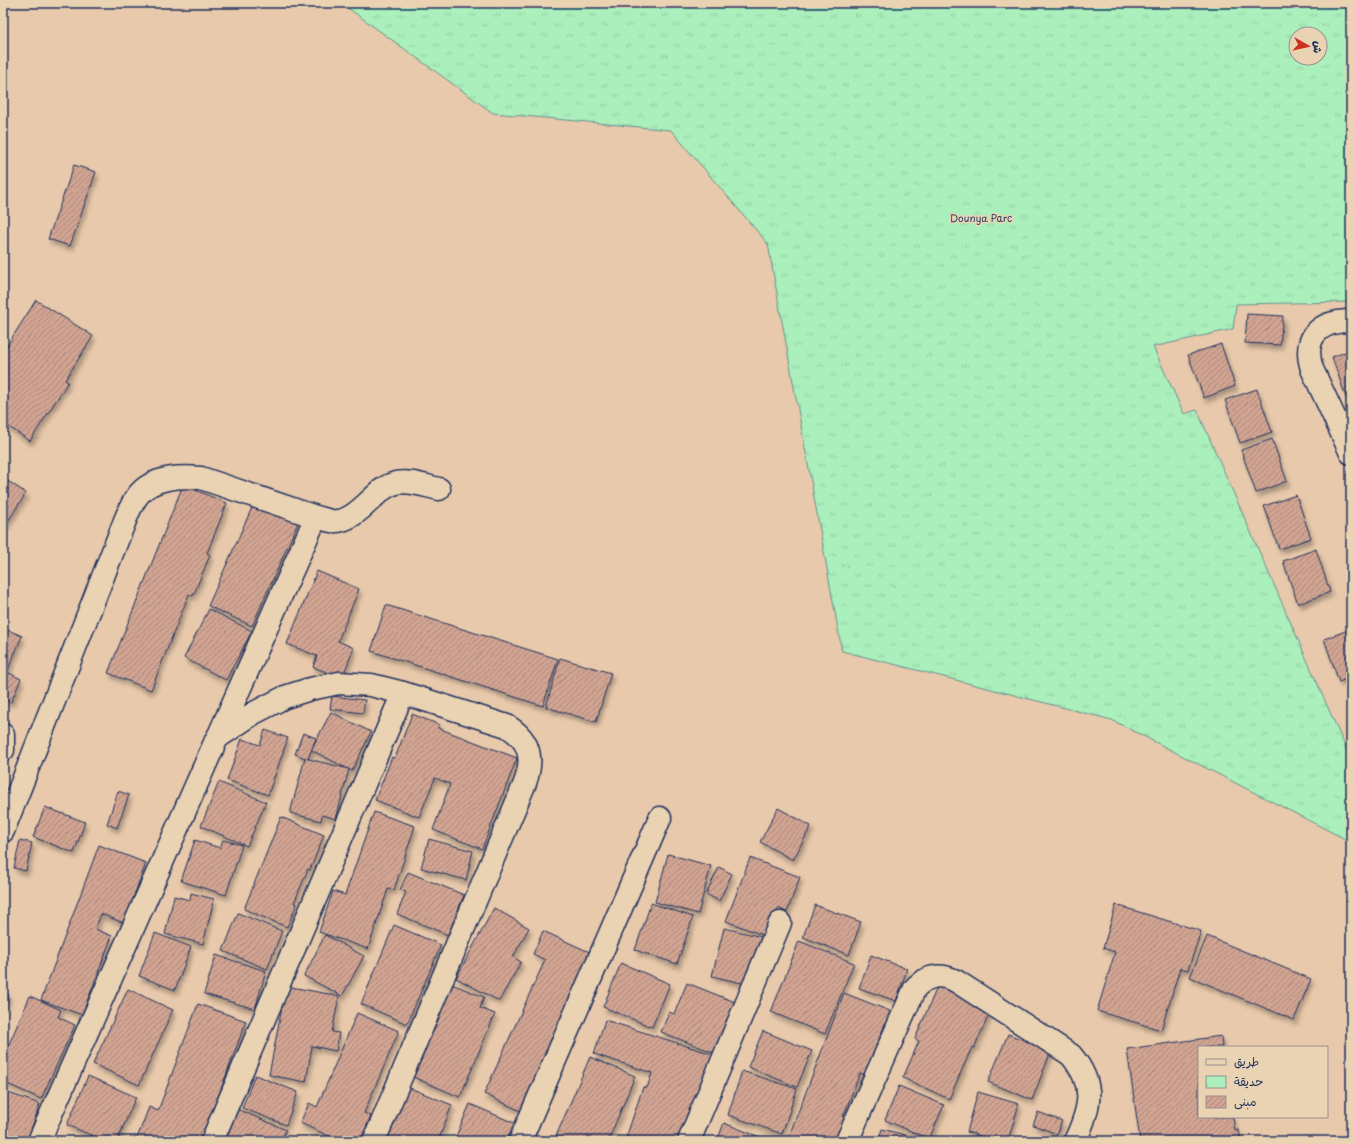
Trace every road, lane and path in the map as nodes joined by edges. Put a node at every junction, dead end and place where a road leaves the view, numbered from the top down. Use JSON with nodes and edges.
{"nodes":[{"id":1,"x":1351,"y":321,"type":"edge"},
{"id":2,"x":1351,"y":453,"type":"edge"},
{"id":3,"x":439,"y":489,"type":"dead end"},
{"id":4,"x":316,"y":517,"type":"junction"},
{"id":5,"x":402,"y":693,"type":"junction"},
{"id":6,"x":3,"y":735,"type":"edge"},
{"id":7,"x":217,"y":738,"type":"junction"},
{"id":8,"x":3,"y":750,"type":"edge"},
{"id":9,"x":660,"y":818,"type":"dead end"},
{"id":10,"x":3,"y":831,"type":"edge"},
{"id":11,"x":780,"y":923,"type":"dead end"},
{"id":12,"x":1078,"y":1140,"type":"edge"},
{"id":13,"x":39,"y":1141,"type":"edge"},
{"id":14,"x":212,"y":1141,"type":"edge"},
{"id":15,"x":374,"y":1141,"type":"edge"},
{"id":16,"x":520,"y":1141,"type":"edge"},
{"id":17,"x":689,"y":1141,"type":"edge"},
{"id":18,"x":847,"y":1141,"type":"edge"}],
"edges":[{"from":1,"to":2,"type":"street"},
{"from":3,"to":4,"type":"street"},
{"from":4,"to":7,"type":"street"},
{"from":4,"to":10,"type":"street"},
{"from":5,"to":7,"type":"street"},
{"from":5,"to":14,"type":"street"},
{"from":5,"to":15,"type":"street"},
{"from":6,"to":8,"type":"street"},
{"from":7,"to":13,"type":"street"},
{"from":9,"to":16,"type":"street"},
{"from":11,"to":17,"type":"street"},
{"from":12,"to":18,"type":"street"}]}
